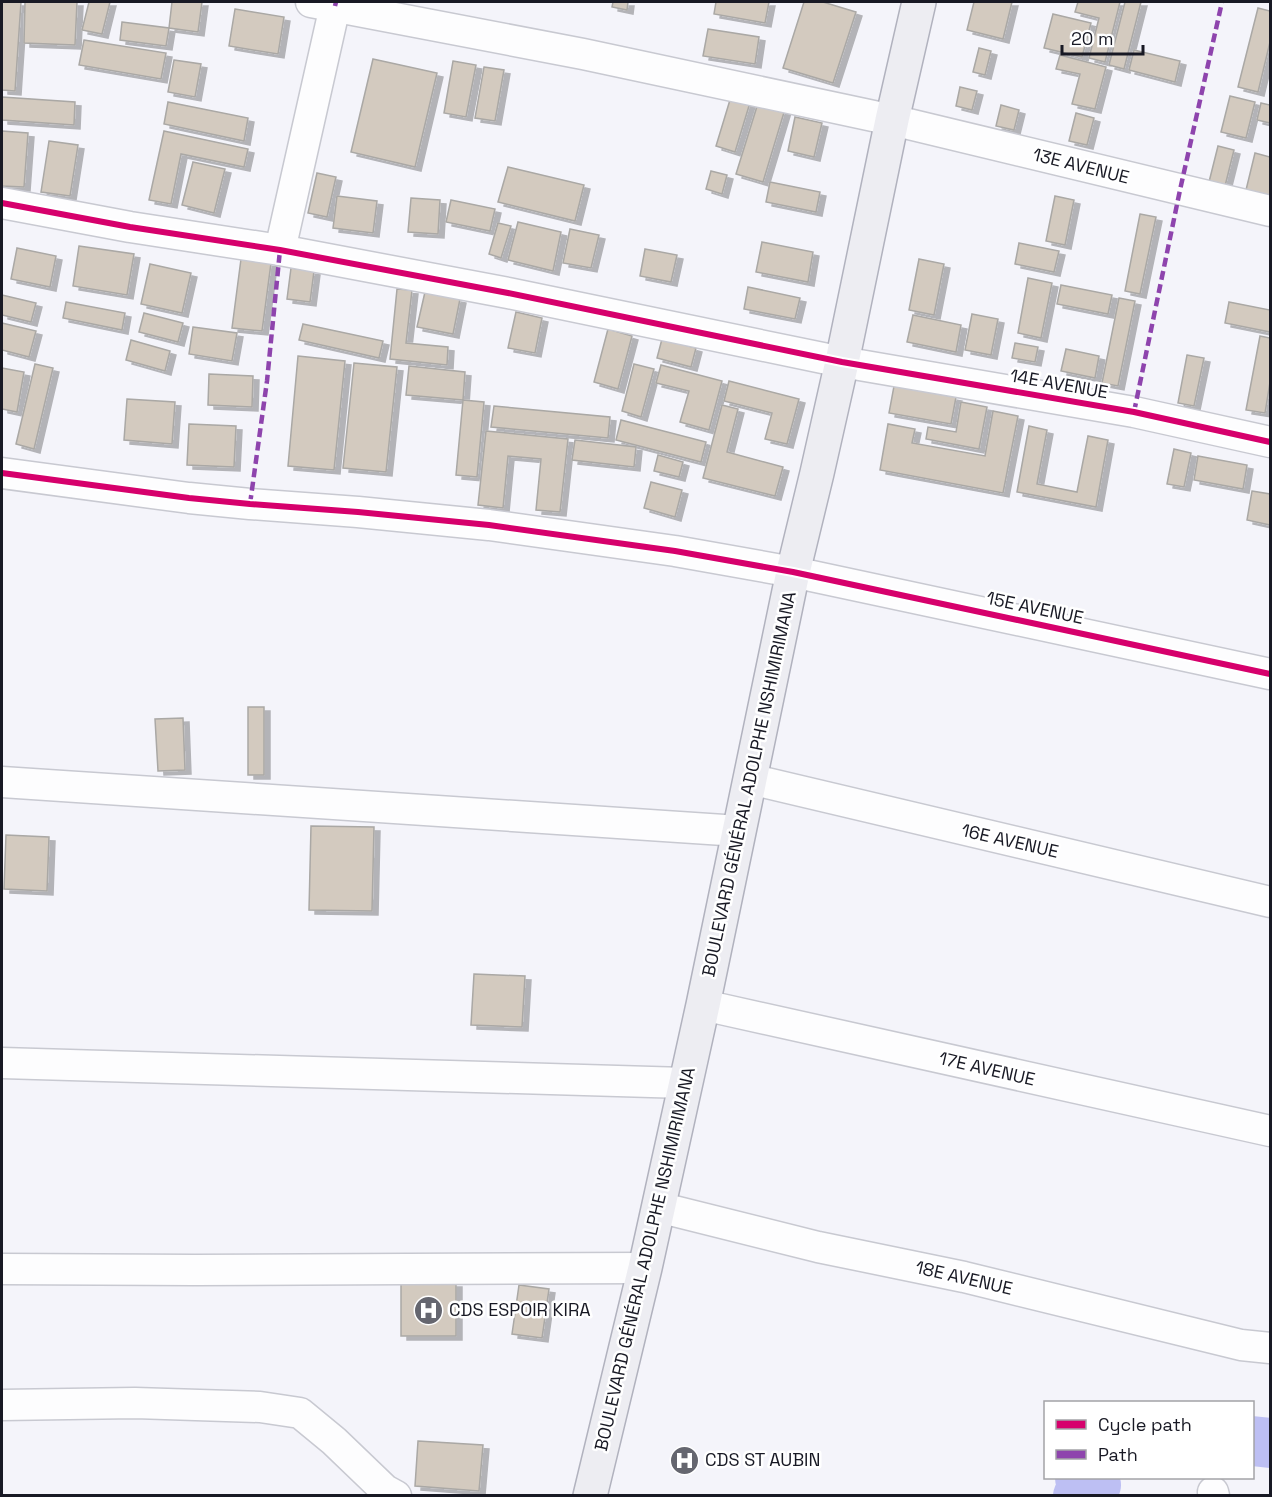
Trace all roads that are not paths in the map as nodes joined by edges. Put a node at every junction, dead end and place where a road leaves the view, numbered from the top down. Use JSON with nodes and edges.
{"nodes":[{"id":1,"x":919,"y":2,"type":"edge"},
{"id":2,"x":323,"y":4,"type":"edge"},
{"id":3,"x":892,"y":120,"type":"junction"},
{"id":4,"x":2,"y":203,"type":"edge"},
{"id":5,"x":1270,"y":211,"type":"edge"},
{"id":6,"x":280,"y":250,"type":"junction"},
{"id":7,"x":842,"y":362,"type":"junction"},
{"id":8,"x":1270,"y":442,"type":"edge"},
{"id":9,"x":2,"y":473,"type":"edge"},
{"id":10,"x":793,"y":572,"type":"junction"},
{"id":11,"x":1270,"y":674,"type":"edge"},
{"id":12,"x":750,"y":780,"type":"junction"},
{"id":13,"x":2,"y":783,"type":"edge"},
{"id":14,"x":739,"y":831,"type":"junction"},
{"id":15,"x":1270,"y":902,"type":"edge"},
{"id":16,"x":703,"y":1005,"type":"junction"},
{"id":17,"x":2,"y":1064,"type":"edge"},
{"id":18,"x":685,"y":1083,"type":"junction"},
{"id":19,"x":1270,"y":1131,"type":"edge"},
{"id":20,"x":658,"y":1207,"type":"junction"},
{"id":21,"x":2,"y":1269,"type":"edge"},
{"id":22,"x":645,"y":1269,"type":"junction"},
{"id":23,"x":1270,"y":1348,"type":"edge"},
{"id":24,"x":2,"y":1405,"type":"edge"},
{"id":25,"x":396,"y":1496,"type":"edge"},
{"id":26,"x":590,"y":1496,"type":"edge"}],
"edges":[{"from":1,"to":3,"type":"main road","name":"BOULEVARD GÉNÉRAL ADOLPHE NSHIMIRIMANA"},
{"from":2,"to":3,"type":"street","name":"13E AVENUE"},
{"from":2,"to":6,"type":"street"},
{"from":3,"to":5,"type":"street","name":"13E AVENUE"},
{"from":3,"to":7,"type":"main road","name":"BOULEVARD GÉNÉRAL ADOLPHE NSHIMIRIMANA"},
{"from":4,"to":6,"type":"street","name":"14E AVENUE"},
{"from":6,"to":7,"type":"street","name":"14E AVENUE"},
{"from":7,"to":8,"type":"street","name":"14E AVENUE"},
{"from":7,"to":10,"type":"main road","name":"BOULEVARD GÉNÉRAL ADOLPHE NSHIMIRIMANA"},
{"from":9,"to":10,"type":"street","name":"15E AVENUE"},
{"from":10,"to":11,"type":"street","name":"15E AVENUE"},
{"from":10,"to":12,"type":"main road","name":"BOULEVARD GÉNÉRAL ADOLPHE NSHIMIRIMANA"},
{"from":12,"to":14,"type":"main road","name":"BOULEVARD GÉNÉRAL ADOLPHE NSHIMIRIMANA"},
{"from":12,"to":15,"type":"street","name":"16E AVENUE"},
{"from":13,"to":14,"type":"street"},
{"from":14,"to":16,"type":"main road","name":"BOULEVARD GÉNÉRAL ADOLPHE NSHIMIRIMANA"},
{"from":16,"to":18,"type":"main road","name":"BOULEVARD GÉNÉRAL ADOLPHE NSHIMIRIMANA"},
{"from":16,"to":19,"type":"street","name":"17E AVENUE"},
{"from":17,"to":18,"type":"street"},
{"from":18,"to":20,"type":"main road","name":"BOULEVARD GÉNÉRAL ADOLPHE NSHIMIRIMANA"},
{"from":20,"to":22,"type":"main road","name":"BOULEVARD GÉNÉRAL ADOLPHE NSHIMIRIMANA"},
{"from":20,"to":23,"type":"street","name":"18E AVENUE"},
{"from":21,"to":22,"type":"street"},
{"from":22,"to":26,"type":"main road","name":"BOULEVARD GÉNÉRAL ADOLPHE NSHIMIRIMANA"},
{"from":24,"to":25,"type":"street"}]}
